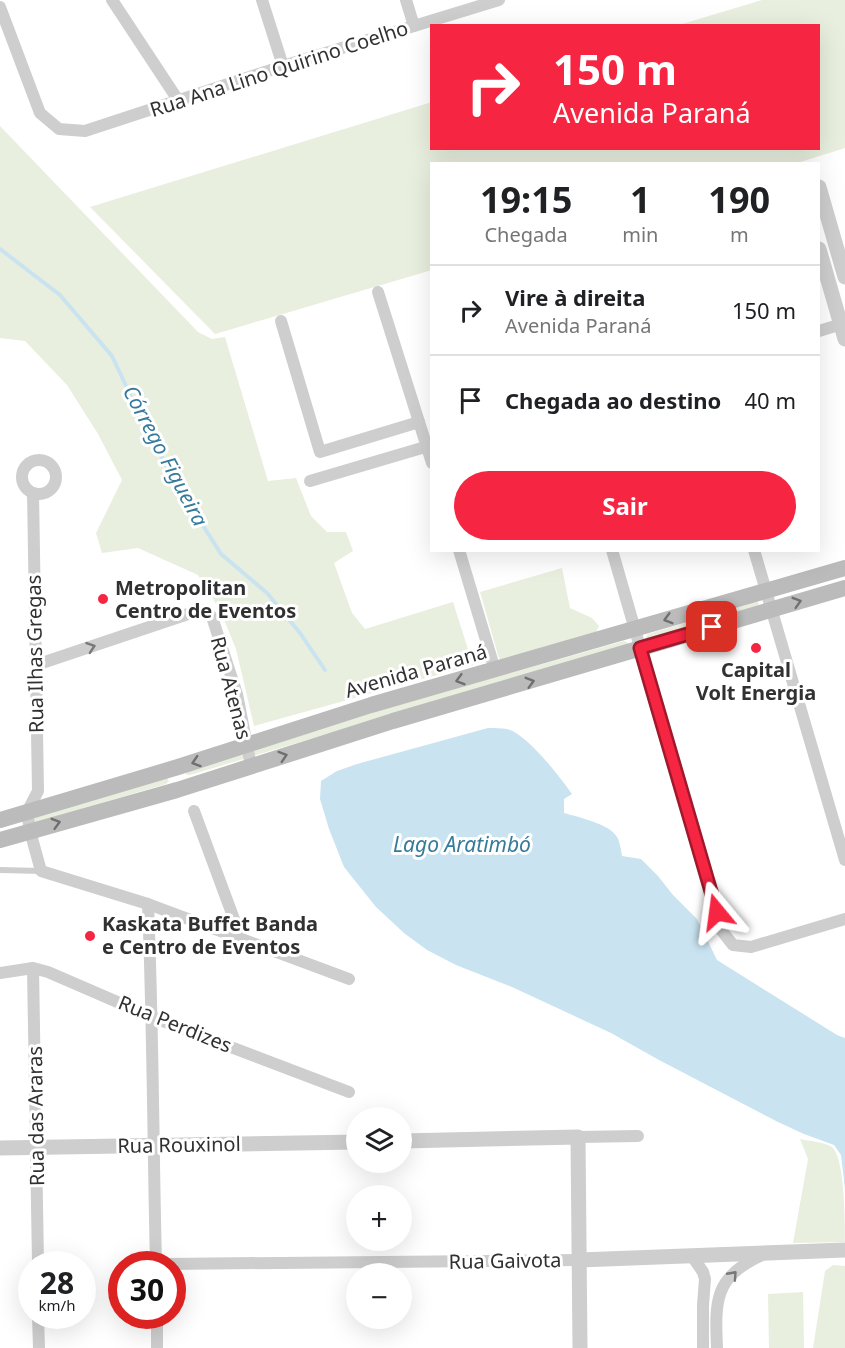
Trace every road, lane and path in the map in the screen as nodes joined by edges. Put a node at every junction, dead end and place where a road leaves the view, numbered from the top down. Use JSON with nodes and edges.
{"nodes":[{"id":1,"x":112,"y":0,"type":"edge"},
{"id":2,"x":262,"y":0,"type":"edge"},
{"id":3,"x":406,"y":0,"type":"edge"},
{"id":4,"x":499,"y":0,"type":"edge"},
{"id":5,"x":0,"y":7,"type":"edge"},
{"id":6,"x":414,"y":26,"type":"junction"},
{"id":7,"x":284,"y":66,"type":"junction"},
{"id":8,"x":178,"y":100,"type":"junction"},
{"id":9,"x":820,"y":190,"type":"edge"},
{"id":10,"x":820,"y":252,"type":"edge"},
{"id":11,"x":845,"y":277,"type":"edge"},
{"id":12,"x":378,"y":292,"type":"dead end"},
{"id":13,"x":281,"y":321,"type":"dead end"},
{"id":14,"x":844,"y":329,"type":"edge"},
{"id":15,"x":820,"y":330,"type":"edge"},
{"id":16,"x":419,"y":422,"type":"junction"},
{"id":17,"x":430,"y":446,"type":"edge"},
{"id":18,"x":310,"y":481,"type":"dead end"},
{"id":19,"x":33,"y":493,"type":"dead end"},
{"id":20,"x":460,"y":552,"type":"edge"},
{"id":21,"x":613,"y":552,"type":"edge"},
{"id":22,"x":755,"y":552,"type":"edge"},
{"id":23,"x":845,"y":568,"type":"edge"},
{"id":24,"x":845,"y":588,"type":"edge"},
{"id":25,"x":767,"y":590,"type":"junction"},
{"id":26,"x":773,"y":609,"type":"junction"},
{"id":27,"x":635,"y":629,"type":"junction"},
{"id":28,"x":640,"y":648,"type":"junction"},
{"id":29,"x":36,"y":666,"type":"junction"},
{"id":30,"x":495,"y":670,"type":"junction"},
{"id":31,"x":247,"y":746,"type":"junction"},
{"id":32,"x":251,"y":766,"type":"junction"},
{"id":33,"x":194,"y":811,"type":"dead end"},
{"id":34,"x":27,"y":812,"type":"junction"},
{"id":35,"x":0,"y":820,"type":"edge"},
{"id":36,"x":30,"y":831,"type":"junction"},
{"id":37,"x":0,"y":840,"type":"edge"},
{"id":38,"x":845,"y":860,"type":"edge"},
{"id":39,"x":0,"y":870,"type":"edge"},
{"id":40,"x":41,"y":871,"type":"junction"},
{"id":41,"x":148,"y":904,"type":"junction"},
{"id":42,"x":845,"y":919,"type":"edge"},
{"id":43,"x":241,"y":938,"type":"junction"},
{"id":44,"x":33,"y":968,"type":"junction"},
{"id":45,"x":0,"y":973,"type":"edge"},
{"id":46,"x":350,"y":979,"type":"dead end"},
{"id":47,"x":153,"y":1017,"type":"junction"},
{"id":48,"x":349,"y":1092,"type":"dead end"},
{"id":49,"x":638,"y":1136,"type":"dead end"},
{"id":50,"x":578,"y":1137,"type":"junction"},
{"id":51,"x":412,"y":1141,"type":"edge"},
{"id":52,"x":346,"y":1142,"type":"edge"},
{"id":53,"x":153,"y":1146,"type":"junction"},
{"id":54,"x":37,"y":1147,"type":"junction"},
{"id":55,"x":0,"y":1148,"type":"edge"},
{"id":56,"x":845,"y":1250,"type":"edge"},
{"id":57,"x":38,"y":1251,"type":"edge"},
{"id":58,"x":156,"y":1251,"type":"edge"},
{"id":59,"x":766,"y":1253,"type":"junction"},
{"id":60,"x":692,"y":1257,"type":"junction"},
{"id":61,"x":579,"y":1260,"type":"junction"},
{"id":62,"x":186,"y":1264,"type":"edge"},
{"id":63,"x":705,"y":1288,"type":"junction"},
{"id":64,"x":719,"y":1295,"type":"junction"},
{"id":65,"x":38,"y":1329,"type":"edge"},
{"id":66,"x":157,"y":1329,"type":"edge"},
{"id":67,"x":39,"y":1348,"type":"edge"},
{"id":68,"x":157,"y":1348,"type":"edge"},
{"id":69,"x":580,"y":1348,"type":"edge"},
{"id":70,"x":703,"y":1348,"type":"edge"},
{"id":71,"x":717,"y":1348,"type":"edge"}],
"edges":[{"from":1,"to":8,"type":"street"},
{"from":2,"to":7,"type":"street"},
{"from":3,"to":6,"type":"street"},
{"from":4,"to":6,"type":"street","name":"Rua Ana Lino Quirino Coelho"},
{"from":5,"to":8,"type":"street","name":"Rua Ana Lino Quirino Coelho"},
{"from":6,"to":7,"type":"street","name":"Rua Ana Lino Quirino Coelho"},
{"from":7,"to":8,"type":"street","name":"Rua Ana Lino Quirino Coelho"},
{"from":9,"to":11,"type":"street"},
{"from":10,"to":14,"type":"street"},
{"from":12,"to":16,"type":"street"},
{"from":13,"to":16,"type":"street"},
{"from":14,"to":15,"type":"street"},
{"from":16,"to":17,"type":"street"},
{"from":17,"to":18,"type":"street"},
{"from":19,"to":29,"type":"street","name":"Rua Ilhas Gregas"},
{"from":20,"to":30,"type":"street"},
{"from":21,"to":27,"type":"street"},
{"from":22,"to":25,"type":"street"},
{"from":23,"to":25,"type":"main road","name":"Avenida Paraná"},
{"from":26,"to":24,"type":"main road","one_way":true},
{"from":25,"to":26,"type":"street"},
{"from":25,"to":27,"type":"main road","name":"Avenida Paraná","one_way":true},
{"from":26,"to":28,"type":"main road"},
{"from":26,"to":38,"type":"street"},
{"from":27,"to":28,"type":"street"},
{"from":27,"to":30,"type":"main road","name":"Avenida Paraná"},
{"from":32,"to":28,"type":"main road","one_way":true},
{"from":28,"to":42,"type":"street"},
{"from":29,"to":31,"type":"street","name":"Rua Atenas","one_way":true},
{"from":29,"to":34,"type":"street","name":"Rua Ilhas Gregas"},
{"from":30,"to":31,"type":"main road","name":"Avenida Paraná","one_way":true},
{"from":31,"to":32,"type":"street","name":"Rua Atenas"},
{"from":31,"to":34,"type":"main road","name":"Avenida Paraná","one_way":true},
{"from":36,"to":32,"type":"main road","one_way":true},
{"from":33,"to":43,"type":"street"},
{"from":34,"to":35,"type":"main road","name":"Avenida Paraná"},
{"from":34,"to":36,"type":"street"},
{"from":36,"to":37,"type":"main road"},
{"from":36,"to":40,"type":"street"},
{"from":39,"to":40,"type":"lane"},
{"from":40,"to":41,"type":"street"},
{"from":41,"to":43,"type":"street"},
{"from":41,"to":47,"type":"street"},
{"from":43,"to":46,"type":"street"},
{"from":44,"to":45,"type":"street","name":"Rua Perdizes"},
{"from":44,"to":47,"type":"street","name":"Rua Perdizes"},
{"from":44,"to":54,"type":"street","name":"Rua das Araras"},
{"from":47,"to":48,"type":"street","name":"Rua Perdizes"},
{"from":47,"to":53,"type":"street"},
{"from":49,"to":50,"type":"street"},
{"from":50,"to":51,"type":"street"},
{"from":50,"to":61,"type":"street"},
{"from":52,"to":53,"type":"street","name":"Rua Rouxinol"},
{"from":53,"to":54,"type":"street","name":"Rua Rouxinol"},
{"from":53,"to":58,"type":"street"},
{"from":54,"to":55,"type":"street","name":"Rua Rouxinol"},
{"from":54,"to":57,"type":"street","name":"Rua das Araras"},
{"from":56,"to":59,"type":"street","name":"Rua Gaivota"},
{"from":59,"to":60,"type":"street","name":"Rua Gaivota"},
{"from":64,"to":59,"type":"street","one_way":true},
{"from":60,"to":61,"type":"street","name":"Rua Gaivota"},
{"from":60,"to":63,"type":"street"},
{"from":61,"to":62,"type":"street","name":"Rua Gaivota"},
{"from":61,"to":69,"type":"street"},
{"from":63,"to":64,"type":"street"},
{"from":63,"to":70,"type":"street"},
{"from":64,"to":71,"type":"street"},
{"from":65,"to":67,"type":"street"},
{"from":66,"to":68,"type":"street"}]}
